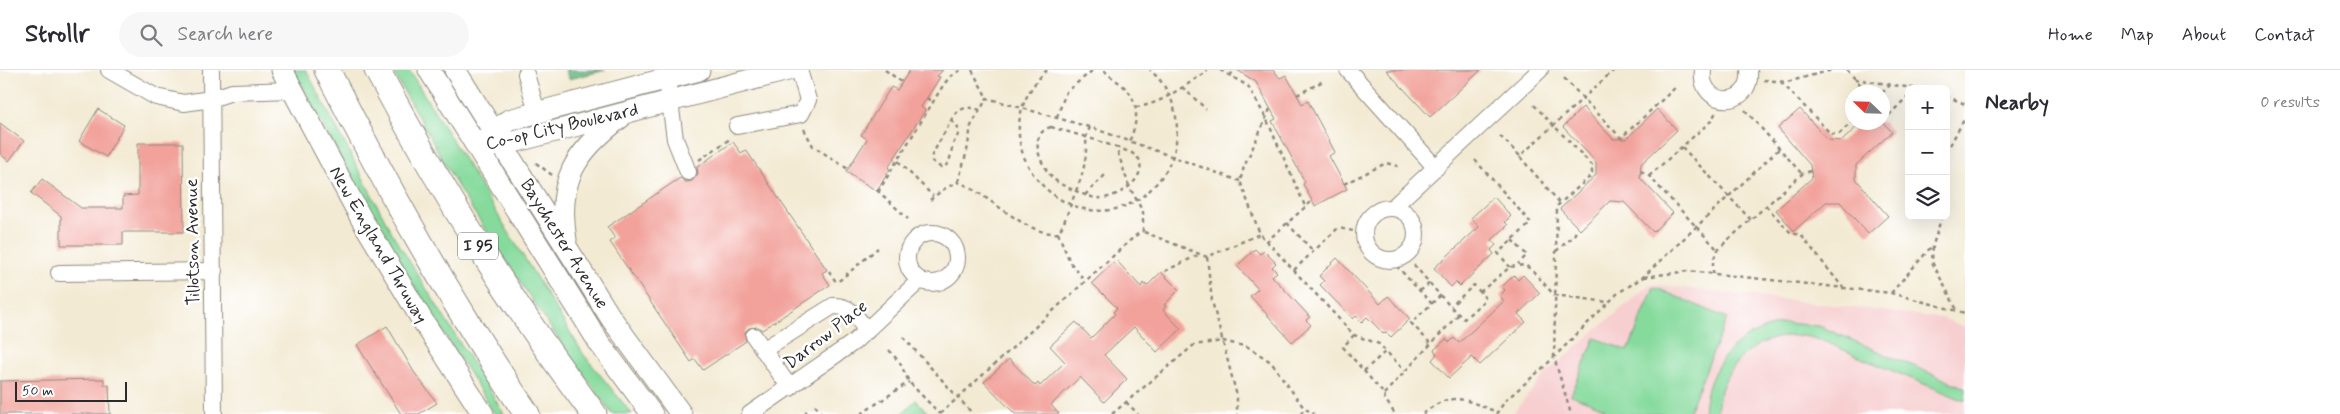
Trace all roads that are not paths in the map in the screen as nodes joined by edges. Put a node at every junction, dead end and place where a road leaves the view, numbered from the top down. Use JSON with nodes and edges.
{"nodes":[{"id":1,"x":109,"y":70,"type":"edge"},
{"id":2,"x":212,"y":70,"type":"edge"},
{"id":3,"x":282,"y":70,"type":"edge"},
{"id":4,"x":326,"y":70,"type":"edge"},
{"id":5,"x":377,"y":70,"type":"edge"},
{"id":6,"x":429,"y":70,"type":"edge"},
{"id":7,"x":455,"y":70,"type":"edge"},
{"id":8,"x":699,"y":70,"type":"edge"},
{"id":9,"x":788,"y":70,"type":"edge"},
{"id":10,"x":799,"y":70,"type":"edge"},
{"id":11,"x":1348,"y":70,"type":"edge"},
{"id":12,"x":1540,"y":70,"type":"edge"},
{"id":13,"x":1701,"y":72,"type":"edge"},
{"id":14,"x":526,"y":74,"type":"dead end"},
{"id":15,"x":1749,"y":74,"type":"edge"},
{"id":16,"x":667,"y":79,"type":"junction"},
{"id":17,"x":291,"y":90,"type":"junction"},
{"id":18,"x":212,"y":99,"type":"junction"},
{"id":19,"x":669,"y":102,"type":"junction"},
{"id":20,"x":537,"y":112,"type":"junction"},
{"id":21,"x":627,"y":112,"type":"junction"},
{"id":22,"x":737,"y":126,"type":"dead end"},
{"id":23,"x":497,"y":138,"type":"junction"},
{"id":24,"x":477,"y":147,"type":"junction"},
{"id":25,"x":1436,"y":168,"type":"junction"},
{"id":26,"x":688,"y":172,"type":"dead end"},
{"id":27,"x":1392,"y":208,"type":"junction"},
{"id":28,"x":569,"y":252,"type":"junction"},
{"id":29,"x":214,"y":271,"type":"junction"},
{"id":30,"x":59,"y":273,"type":"dead end"},
{"id":31,"x":920,"y":280,"type":"dead end"},
{"id":32,"x":867,"y":331,"type":"junction"},
{"id":33,"x":754,"y":336,"type":"dead end"},
{"id":34,"x":763,"y":350,"type":"junction"},
{"id":35,"x":790,"y":388,"type":"junction"},
{"id":36,"x":214,"y":414,"type":"edge"},
{"id":37,"x":483,"y":414,"type":"edge"},
{"id":38,"x":527,"y":414,"type":"edge"},
{"id":39,"x":594,"y":414,"type":"edge"},
{"id":40,"x":652,"y":414,"type":"edge"},
{"id":41,"x":681,"y":414,"type":"edge"},
{"id":42,"x":750,"y":414,"type":"edge"}],
"edges":[{"from":1,"to":18,"type":"street"},
{"from":2,"to":18,"type":"street","name":"Tillotson Avenue"},
{"from":3,"to":17,"type":"main road","name":"New England Thruway"},
{"from":4,"to":38,"type":"highway","number":"I 95"},
{"from":5,"to":39,"type":"highway","number":"I 95"},
{"from":6,"to":24,"type":"main road","name":"Baychester Avenue"},
{"from":7,"to":23,"type":"main road","name":"Baychester Avenue"},
{"from":8,"to":16,"type":"main road","name":"Co-op City Boulevard"},
{"from":9,"to":19,"type":"main road","name":"Co-op City Boulevard"},
{"from":10,"to":22,"type":"street"},
{"from":11,"to":25,"type":"street"},
{"from":12,"to":25,"type":"street"},
{"from":13,"to":15,"type":"street"},
{"from":14,"to":20,"type":"street"},
{"from":16,"to":19,"type":"street"},
{"from":16,"to":20,"type":"main road","name":"Co-op City Boulevard"},
{"from":17,"to":18,"type":"street"},
{"from":17,"to":37,"type":"main road","name":"New England Thruway"},
{"from":18,"to":29,"type":"street","name":"Tillotson Avenue"},
{"from":19,"to":21,"type":"main road","name":"Co-op City Boulevard"},
{"from":19,"to":26,"type":"street"},
{"from":20,"to":23,"type":"main road","name":"Co-op City Boulevard"},
{"from":21,"to":23,"type":"main road","name":"Co-op City Boulevard"},
{"from":21,"to":28,"type":"main road"},
{"from":23,"to":24,"type":"main road","name":"Co-op City Boulevard"},
{"from":23,"to":28,"type":"main road","name":"Baychester Avenue"},
{"from":24,"to":40,"type":"main road","name":"Baychester Avenue"},
{"from":25,"to":27,"type":"street"},
{"from":27,"to":27,"type":"street"},
{"from":28,"to":41,"type":"main road","name":"Baychester Avenue"},
{"from":29,"to":30,"type":"street"},
{"from":29,"to":36,"type":"street","name":"Tillotson Avenue"},
{"from":31,"to":32,"type":"street","name":"Darrow Place"},
{"from":32,"to":34,"type":"street"},
{"from":32,"to":35,"type":"street","name":"Darrow Place"},
{"from":33,"to":34,"type":"street"},
{"from":34,"to":35,"type":"street"},
{"from":35,"to":42,"type":"street","name":"Darrow Place"}]}
